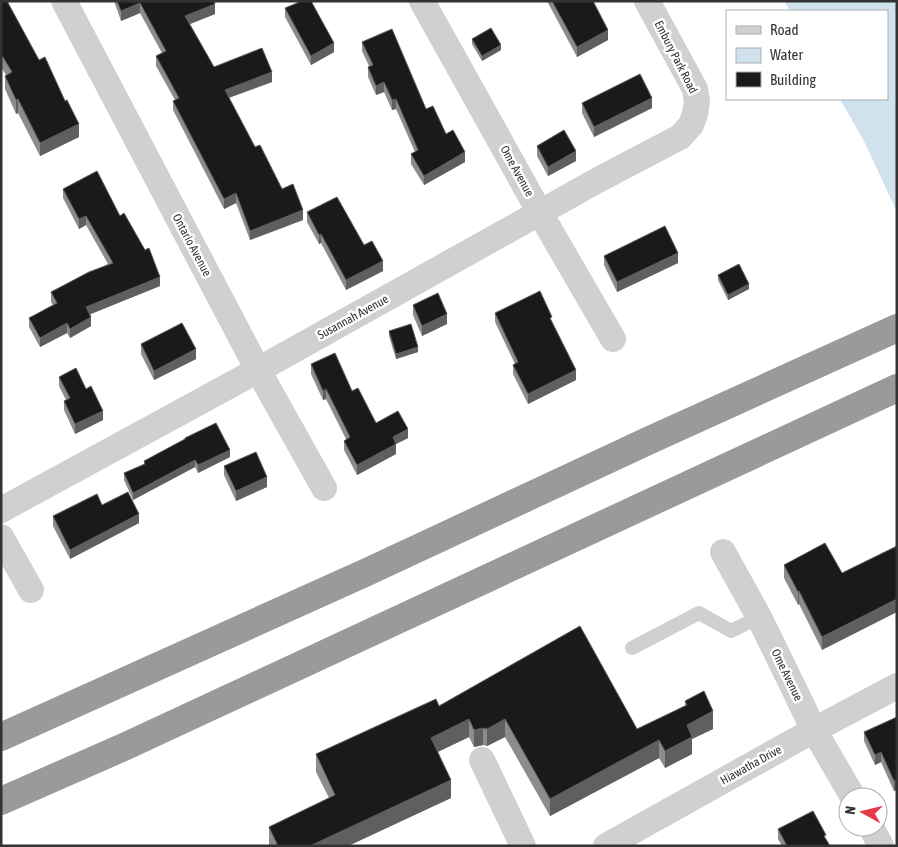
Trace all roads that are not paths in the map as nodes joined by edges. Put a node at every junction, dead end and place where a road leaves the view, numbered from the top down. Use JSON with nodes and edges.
{"nodes":[{"id":1,"x":64,"y":1,"type":"edge"},
{"id":2,"x":422,"y":1,"type":"edge"},
{"id":3,"x":647,"y":1,"type":"edge"},
{"id":4,"x":695,"y":114,"type":"joint"},
{"id":5,"x":540,"y":213,"type":"junction"},
{"id":6,"x":897,"y":328,"type":"edge"},
{"id":7,"x":614,"y":339,"type":"dead end"},
{"id":8,"x":258,"y":370,"type":"junction"},
{"id":9,"x":897,"y":388,"type":"edge"},
{"id":10,"x":324,"y":488,"type":"dead end"},
{"id":11,"x":1,"y":510,"type":"edge"},
{"id":12,"x":1,"y":537,"type":"edge"},
{"id":13,"x":723,"y":552,"type":"dead end"},
{"id":14,"x":31,"y":590,"type":"dead end"},
{"id":15,"x":759,"y":617,"type":"junction"},
{"id":16,"x":632,"y":648,"type":"dead end"},
{"id":17,"x":897,"y":686,"type":"edge"},
{"id":18,"x":814,"y":730,"type":"junction"},
{"id":19,"x":1,"y":737,"type":"edge"},
{"id":20,"x":482,"y":760,"type":"dead end"},
{"id":21,"x":847,"y":787,"type":"edge"},
{"id":22,"x":1,"y":800,"type":"edge"},
{"id":23,"x":523,"y":846,"type":"edge"},
{"id":24,"x":606,"y":846,"type":"edge"}],
"edges":[{"from":1,"to":8,"type":"street","name":"Ontario Avenue"},
{"from":2,"to":5,"type":"street","name":"Ome Avenue"},
{"from":3,"to":4,"type":"street","name":"Embury Park Road"},
{"from":4,"to":5,"type":"street","name":"Susannah Avenue"},
{"from":5,"to":7,"type":"street","name":"Ome Avenue"},
{"from":5,"to":8,"type":"street","name":"Susannah Avenue"},
{"from":6,"to":19,"type":"highway"},
{"from":8,"to":10,"type":"street","name":"Ontario Avenue"},
{"from":8,"to":11,"type":"street","name":"Susannah Avenue"},
{"from":9,"to":22,"type":"highway"},
{"from":12,"to":14,"type":"street"},
{"from":13,"to":15,"type":"street","name":"Ome Avenue"},
{"from":15,"to":16,"type":"lane"},
{"from":15,"to":18,"type":"street","name":"Ome Avenue"},
{"from":17,"to":18,"type":"street","name":"Hiawatha Drive"},
{"from":18,"to":21,"type":"street","name":"Ome Avenue"},
{"from":18,"to":24,"type":"street","name":"Hiawatha Drive"},
{"from":20,"to":23,"type":"street"}]}
